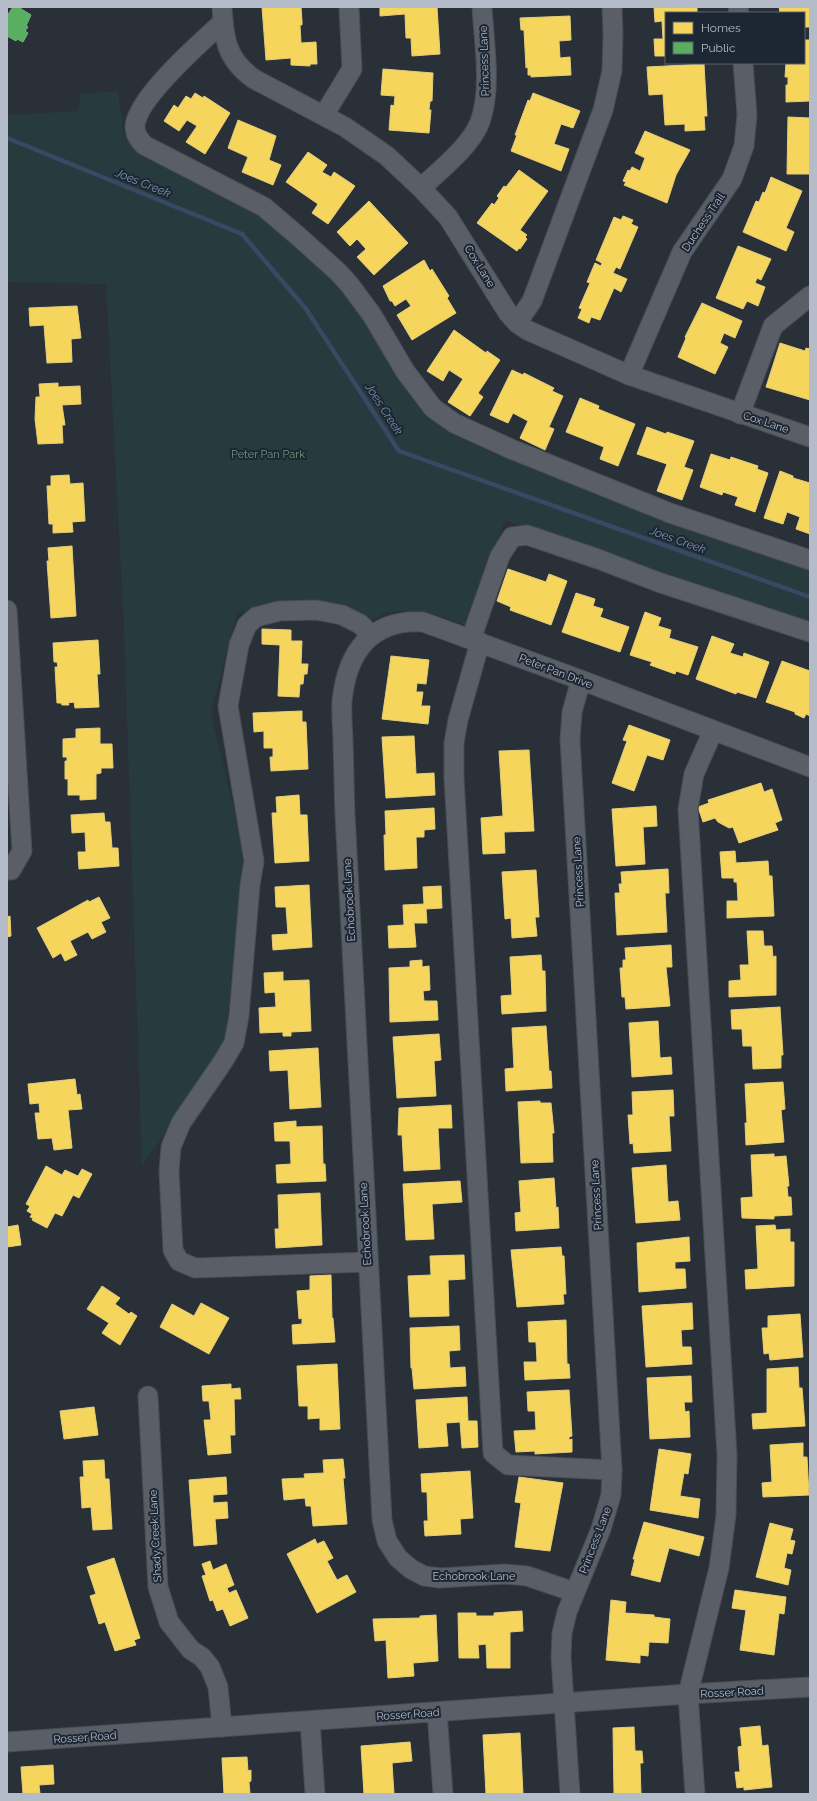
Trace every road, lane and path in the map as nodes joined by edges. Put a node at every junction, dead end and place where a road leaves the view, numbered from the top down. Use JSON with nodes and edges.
{"nodes":[{"id":1,"x":349,"y":7,"type":"edge"},
{"id":2,"x":482,"y":7,"type":"edge"},
{"id":3,"x":612,"y":7,"type":"edge"},
{"id":4,"x":222,"y":14,"type":"edge"},
{"id":5,"x":743,"y":64,"type":"edge"},
{"id":6,"x":324,"y":115,"type":"junction"},
{"id":7,"x":421,"y":188,"type":"junction"},
{"id":8,"x":810,"y":296,"type":"edge"},
{"id":9,"x":517,"y":323,"type":"junction"},
{"id":10,"x":629,"y":375,"type":"junction"},
{"id":11,"x":740,"y":414,"type":"junction"},
{"id":12,"x":810,"y":437,"type":"edge"},
{"id":13,"x":810,"y":560,"type":"edge"},
{"id":14,"x":7,"y":610,"type":"edge"},
{"id":15,"x":810,"y":632,"type":"edge"},
{"id":16,"x":8,"y":635,"type":"edge"},
{"id":17,"x":371,"y":635,"type":"junction"},
{"id":18,"x":476,"y":641,"type":"junction"},
{"id":19,"x":581,"y":680,"type":"junction"},
{"id":20,"x":342,"y":701,"type":"joint"},
{"id":21,"x":713,"y":731,"type":"junction"},
{"id":22,"x":11,"y":745,"type":"edge"},
{"id":23,"x":810,"y":767,"type":"edge"},
{"id":24,"x":7,"y":870,"type":"edge"},
{"id":25,"x":367,"y":1262,"type":"junction"},
{"id":26,"x":148,"y":1396,"type":"dead end"},
{"id":27,"x":612,"y":1470,"type":"junction"},
{"id":28,"x":574,"y":1592,"type":"junction"},
{"id":29,"x":810,"y":1687,"type":"edge"},
{"id":30,"x":688,"y":1694,"type":"junction"},
{"id":31,"x":563,"y":1703,"type":"junction"},
{"id":32,"x":437,"y":1712,"type":"junction"},
{"id":33,"x":310,"y":1721,"type":"junction"},
{"id":34,"x":222,"y":1727,"type":"junction"},
{"id":35,"x":7,"y":1742,"type":"edge"},
{"id":36,"x":315,"y":1794,"type":"edge"},
{"id":37,"x":443,"y":1794,"type":"edge"},
{"id":38,"x":570,"y":1794,"type":"edge"},
{"id":39,"x":695,"y":1794,"type":"edge"}],
"edges":[{"from":1,"to":6,"type":"street"},
{"from":2,"to":7,"type":"street","name":"Princess Lane"},
{"from":3,"to":9,"type":"street"},
{"from":4,"to":6,"type":"street","name":"Cox Lane"},
{"from":4,"to":13,"type":"street"},
{"from":5,"to":10,"type":"street","name":"Duchess Trail"},
{"from":6,"to":7,"type":"street","name":"Cox Lane"},
{"from":7,"to":9,"type":"street","name":"Cox Lane"},
{"from":8,"to":11,"type":"street"},
{"from":9,"to":10,"type":"street","name":"Cox Lane"},
{"from":10,"to":11,"type":"street","name":"Cox Lane"},
{"from":11,"to":12,"type":"street","name":"Cox Lane"},
{"from":14,"to":16,"type":"street"},
{"from":15,"to":18,"type":"street"},
{"from":16,"to":22,"type":"street"},
{"from":17,"to":18,"type":"street","name":"Peter Pan Drive"},
{"from":17,"to":20,"type":"street","name":"Peter Pan Drive"},
{"from":17,"to":25,"type":"street"},
{"from":18,"to":19,"type":"street","name":"Peter Pan Drive"},
{"from":18,"to":27,"type":"street"},
{"from":19,"to":21,"type":"street","name":"Peter Pan Drive"},
{"from":19,"to":27,"type":"street","name":"Princess Lane"},
{"from":20,"to":25,"type":"street","name":"Echobrook Lane"},
{"from":21,"to":23,"type":"street","name":"Peter Pan Drive"},
{"from":21,"to":30,"type":"street"},
{"from":22,"to":24,"type":"street"},
{"from":25,"to":28,"type":"street","name":"Echobrook Lane"},
{"from":26,"to":34,"type":"street","name":"Shady Creek Lane"},
{"from":27,"to":28,"type":"street","name":"Princess Lane"},
{"from":28,"to":31,"type":"street","name":"Princess Lane"},
{"from":29,"to":30,"type":"street","name":"Rosser Road"},
{"from":30,"to":31,"type":"street","name":"Rosser Road"},
{"from":30,"to":39,"type":"street"},
{"from":31,"to":32,"type":"street","name":"Rosser Road"},
{"from":31,"to":38,"type":"street","name":"Princess Lane"},
{"from":32,"to":33,"type":"street","name":"Rosser Road"},
{"from":32,"to":37,"type":"street"},
{"from":33,"to":34,"type":"street","name":"Rosser Road"},
{"from":33,"to":36,"type":"street"},
{"from":34,"to":35,"type":"street","name":"Rosser Road"}]}
